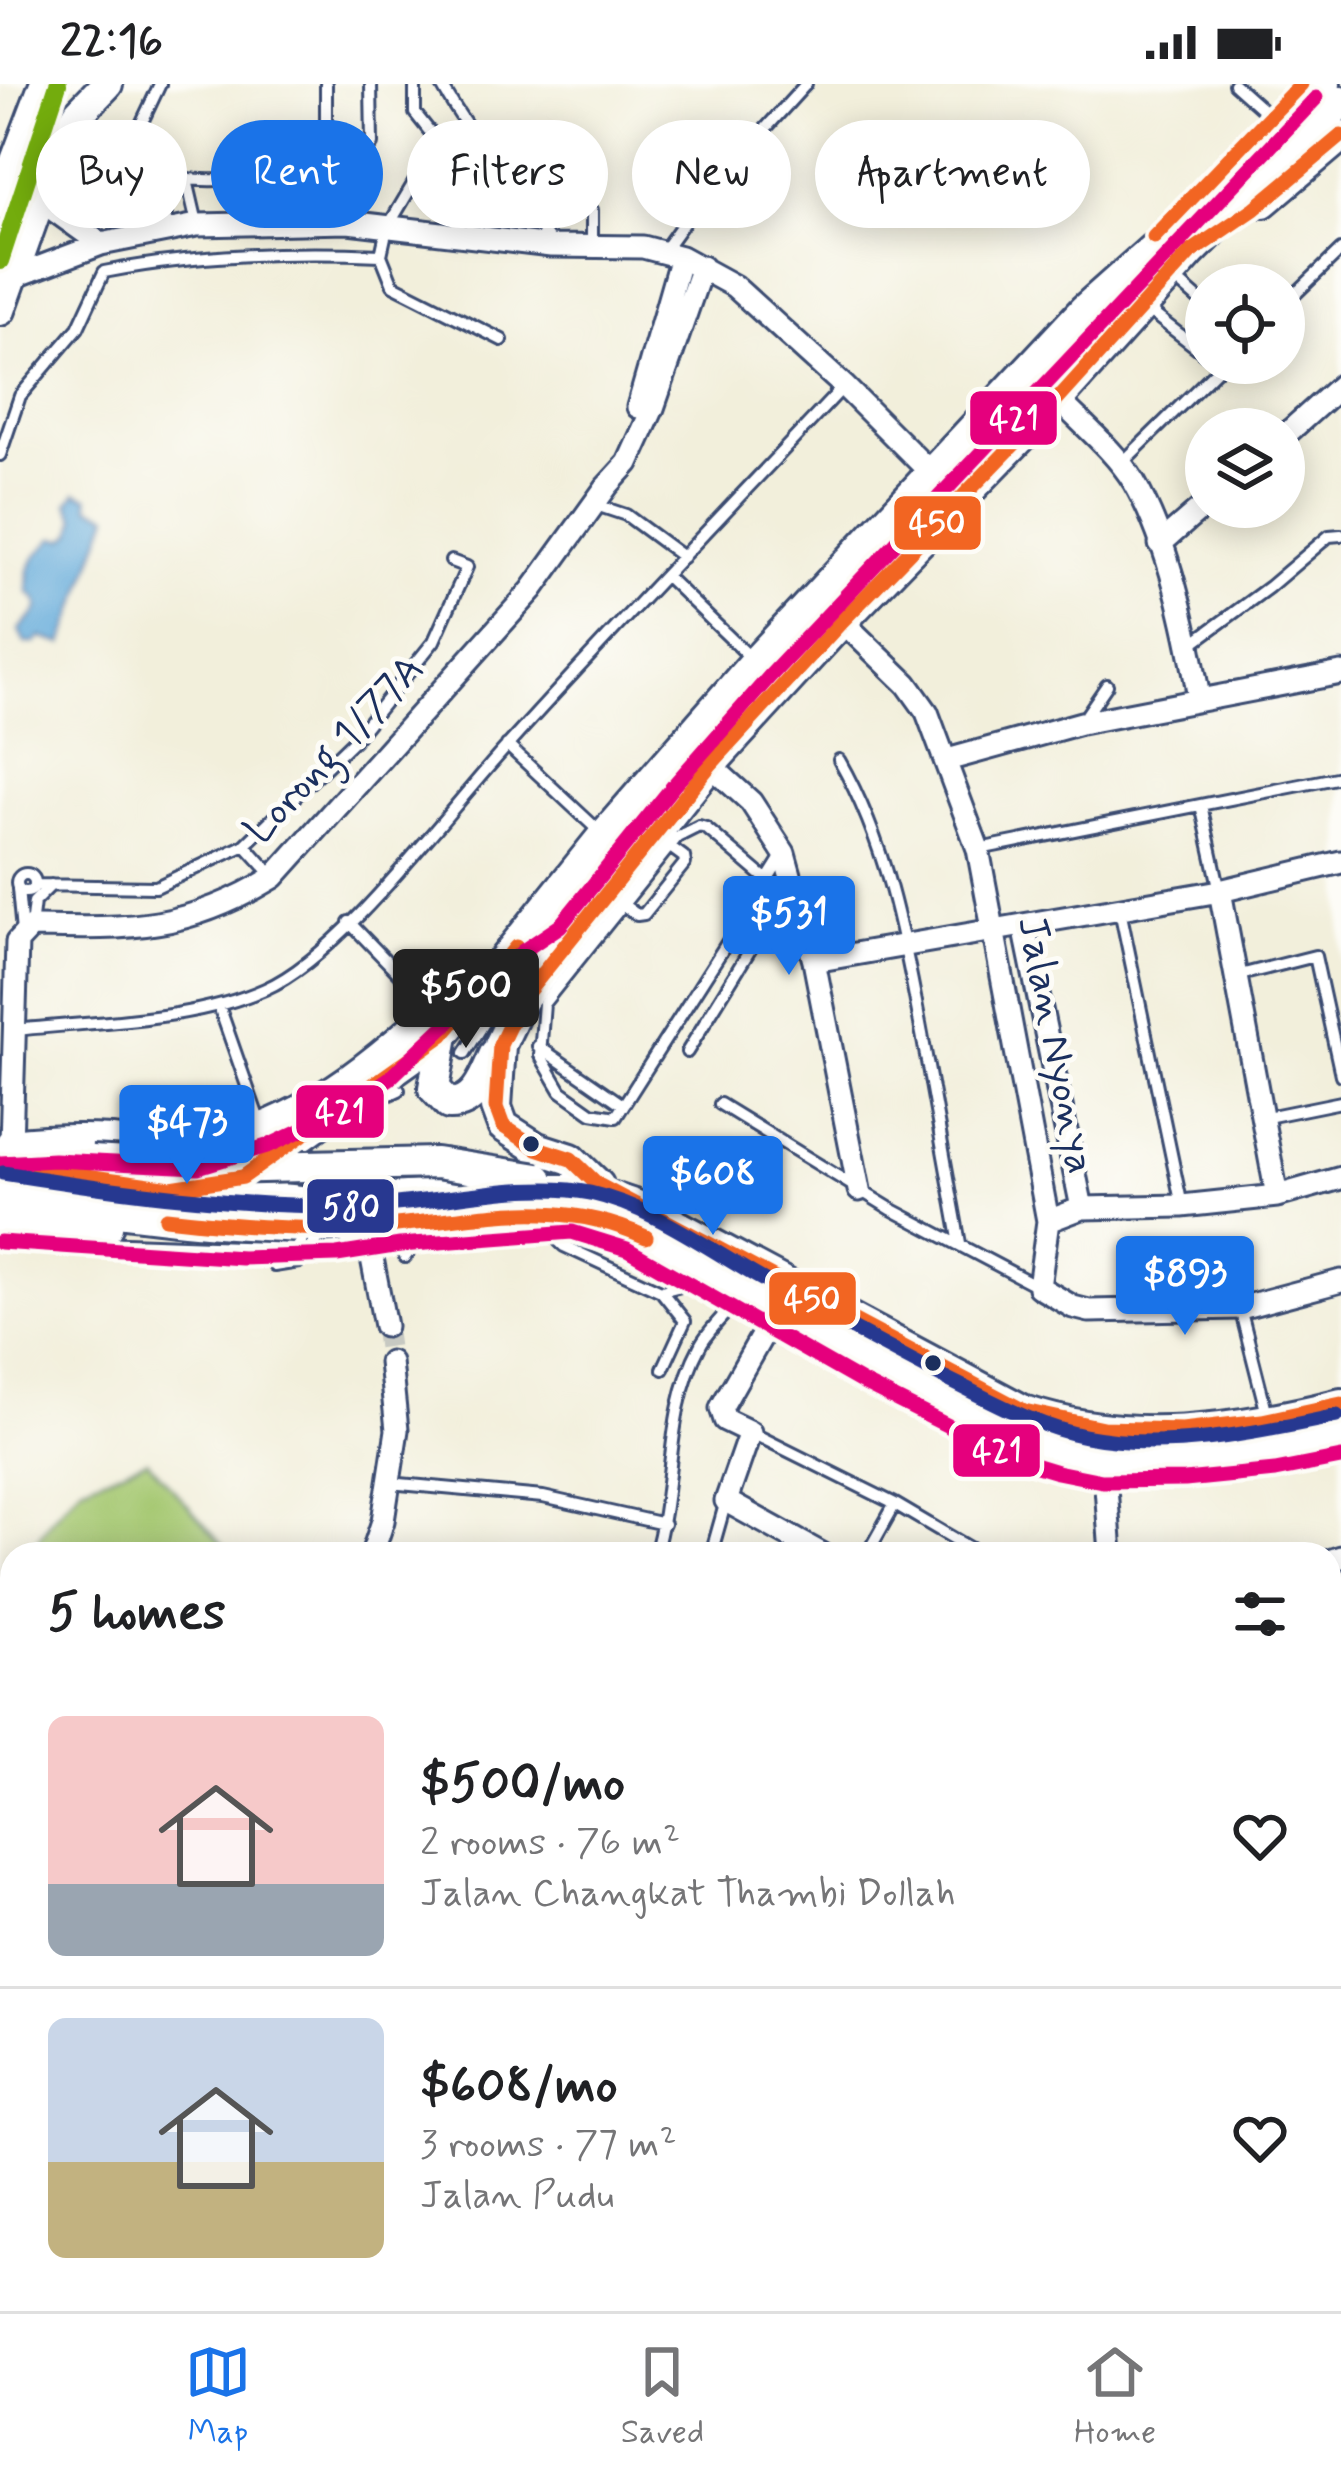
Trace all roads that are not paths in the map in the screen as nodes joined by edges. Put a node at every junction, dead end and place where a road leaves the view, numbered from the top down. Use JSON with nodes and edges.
{"nodes":[{"id":1,"x":45,"y":84,"type":"edge"},
{"id":2,"x":94,"y":84,"type":"edge"},
{"id":3,"x":107,"y":84,"type":"edge"},
{"id":4,"x":160,"y":84,"type":"edge"},
{"id":5,"x":326,"y":84,"type":"edge"},
{"id":6,"x":371,"y":84,"type":"edge"},
{"id":7,"x":415,"y":84,"type":"edge"},
{"id":8,"x":441,"y":84,"type":"edge"},
{"id":9,"x":806,"y":84,"type":"edge"},
{"id":10,"x":1234,"y":84,"type":"edge"},
{"id":11,"x":1301,"y":84,"type":"edge"},
{"id":12,"x":1325,"y":84,"type":"edge"},
{"id":13,"x":1341,"y":102,"type":"edge"},
{"id":14,"x":79,"y":113,"type":"junction"},
{"id":15,"x":1270,"y":116,"type":"junction"},
{"id":16,"x":75,"y":120,"type":"edge"},
{"id":17,"x":143,"y":120,"type":"edge"},
{"id":18,"x":326,"y":120,"type":"edge"},
{"id":19,"x":372,"y":120,"type":"edge"},
{"id":20,"x":421,"y":120,"type":"edge"},
{"id":21,"x":464,"y":120,"type":"edge"},
{"id":22,"x":1336,"y":151,"type":"edge"},
{"id":23,"x":211,"y":179,"type":"edge"},
{"id":24,"x":187,"y":180,"type":"joint"},
{"id":25,"x":407,"y":194,"type":"edge"},
{"id":26,"x":0,"y":203,"type":"edge"},
{"id":27,"x":36,"y":211,"type":"edge"},
{"id":28,"x":197,"y":225,"type":"junction"},
{"id":29,"x":79,"y":228,"type":"edge"},
{"id":30,"x":166,"y":228,"type":"edge"},
{"id":31,"x":387,"y":228,"type":"junction"},
{"id":32,"x":541,"y":228,"type":"edge"},
{"id":33,"x":592,"y":228,"type":"edge"},
{"id":34,"x":166,"y":231,"type":"junction"},
{"id":35,"x":101,"y":244,"type":"junction"},
{"id":36,"x":551,"y":246,"type":"junction"},
{"id":37,"x":592,"y":247,"type":"junction"},
{"id":38,"x":1341,"y":250,"type":"edge"},
{"id":39,"x":662,"y":252,"type":"junction"},
{"id":40,"x":381,"y":255,"type":"junction"},
{"id":41,"x":1181,"y":264,"type":"junction"},
{"id":42,"x":702,"y":268,"type":"junction"},
{"id":43,"x":1185,"y":271,"type":"edge"},
{"id":44,"x":11,"y":278,"type":"junction"},
{"id":45,"x":1305,"y":285,"type":"edge"},
{"id":46,"x":1142,"y":306,"type":"junction"},
{"id":47,"x":669,"y":308,"type":"junction"},
{"id":48,"x":0,"y":310,"type":"edge"},
{"id":49,"x":1084,"y":310,"type":"junction"},
{"id":50,"x":1185,"y":339,"type":"edge"},
{"id":51,"x":502,"y":340,"type":"dead end"},
{"id":52,"x":1203,"y":384,"type":"edge"},
{"id":53,"x":844,"y":386,"type":"junction"},
{"id":54,"x":1341,"y":386,"type":"edge"},
{"id":55,"x":1058,"y":399,"type":"junction"},
{"id":56,"x":996,"y":406,"type":"junction"},
{"id":57,"x":1305,"y":418,"type":"edge"},
{"id":58,"x":0,"y":455,"type":"edge"},
{"id":59,"x":1121,"y":464,"type":"junction"},
{"id":60,"x":932,"y":474,"type":"junction"},
{"id":61,"x":601,"y":495,"type":"junction"},
{"id":62,"x":1185,"y":522,"type":"edge"},
{"id":63,"x":1341,"y":535,"type":"edge"},
{"id":64,"x":1160,"y":544,"type":"junction"},
{"id":65,"x":683,"y":557,"type":"junction"},
{"id":66,"x":451,"y":561,"type":"dead end"},
{"id":67,"x":666,"y":576,"type":"junction"},
{"id":68,"x":842,"y":621,"type":"junction"},
{"id":69,"x":1190,"y":645,"type":"junction"},
{"id":70,"x":754,"y":662,"type":"junction"},
{"id":71,"x":1341,"y":673,"type":"edge"},
{"id":72,"x":1107,"y":685,"type":"dead end"},
{"id":73,"x":1199,"y":698,"type":"junction"},
{"id":74,"x":1081,"y":723,"type":"junction"},
{"id":75,"x":507,"y":745,"type":"junction"},
{"id":76,"x":839,"y":760,"type":"dead end"},
{"id":77,"x":947,"y":760,"type":"junction"},
{"id":78,"x":710,"y":765,"type":"junction"},
{"id":79,"x":1341,"y":777,"type":"edge"},
{"id":80,"x":1201,"y":805,"type":"junction"},
{"id":81,"x":650,"y":807,"type":"dead end"},
{"id":82,"x":604,"y":835,"type":"junction"},
{"id":83,"x":658,"y":843,"type":"junction"},
{"id":84,"x":245,"y":844,"type":"junction"},
{"id":85,"x":978,"y":849,"type":"junction"},
{"id":86,"x":784,"y":853,"type":"junction"},
{"id":87,"x":1341,"y":862,"type":"edge"},
{"id":88,"x":0,"y":874,"type":"edge"},
{"id":89,"x":274,"y":877,"type":"junction"},
{"id":90,"x":767,"y":880,"type":"junction"},
{"id":91,"x":792,"y":883,"type":"junction"},
{"id":92,"x":51,"y":885,"type":"junction"},
{"id":93,"x":17,"y":886,"type":"junction"},
{"id":94,"x":1220,"y":890,"type":"junction"},
{"id":95,"x":613,"y":897,"type":"junction"},
{"id":96,"x":1120,"y":908,"type":"junction"},
{"id":97,"x":350,"y":922,"type":"junction"},
{"id":98,"x":1024,"y":926,"type":"junction"},
{"id":99,"x":993,"y":929,"type":"junction"},
{"id":100,"x":26,"y":930,"type":"junction"},
{"id":101,"x":906,"y":946,"type":"junction"},
{"id":102,"x":814,"y":961,"type":"junction"},
{"id":103,"x":1236,"y":976,"type":"junction"},
{"id":104,"x":219,"y":1006,"type":"junction"},
{"id":105,"x":507,"y":1026,"type":"junction"},
{"id":106,"x":14,"y":1030,"type":"junction"},
{"id":107,"x":448,"y":1033,"type":"junction"},
{"id":108,"x":538,"y":1046,"type":"junction"},
{"id":109,"x":687,"y":1052,"type":"dead end"},
{"id":110,"x":1341,"y":1075,"type":"edge"},
{"id":111,"x":399,"y":1090,"type":"dead end"},
{"id":112,"x":1341,"y":1102,"type":"edge"},
{"id":113,"x":720,"y":1104,"type":"dead end"},
{"id":114,"x":623,"y":1105,"type":"junction"},
{"id":115,"x":1262,"y":1118,"type":"junction"},
{"id":116,"x":260,"y":1126,"type":"junction"},
{"id":117,"x":319,"y":1126,"type":"junction"},
{"id":118,"x":4,"y":1150,"type":"edge"},
{"id":119,"x":1341,"y":1178,"type":"edge"},
{"id":120,"x":598,"y":1185,"type":"junction"},
{"id":121,"x":170,"y":1188,"type":"junction"},
{"id":122,"x":859,"y":1190,"type":"junction"},
{"id":123,"x":0,"y":1193,"type":"edge"},
{"id":124,"x":1277,"y":1196,"type":"junction"},
{"id":125,"x":1182,"y":1206,"type":"junction"},
{"id":126,"x":1082,"y":1208,"type":"junction"},
{"id":127,"x":646,"y":1209,"type":"junction"},
{"id":128,"x":541,"y":1211,"type":"junction"},
{"id":129,"x":0,"y":1221,"type":"edge"},
{"id":130,"x":434,"y":1221,"type":"junction"},
{"id":131,"x":1048,"y":1221,"type":"junction"},
{"id":132,"x":0,"y":1235,"type":"edge"},
{"id":133,"x":314,"y":1235,"type":"junction"},
{"id":134,"x":371,"y":1243,"type":"junction"},
{"id":135,"x":961,"y":1244,"type":"junction"},
{"id":136,"x":406,"y":1257,"type":"dead end"},
{"id":137,"x":274,"y":1266,"type":"dead end"},
{"id":138,"x":714,"y":1276,"type":"junction"},
{"id":139,"x":1341,"y":1281,"type":"edge"},
{"id":140,"x":1039,"y":1287,"type":"junction"},
{"id":141,"x":661,"y":1291,"type":"junction"},
{"id":142,"x":743,"y":1293,"type":"junction"},
{"id":143,"x":1240,"y":1308,"type":"junction"},
{"id":144,"x":776,"y":1311,"type":"junction"},
{"id":145,"x":385,"y":1326,"type":"tunnel mouth"},
{"id":146,"x":390,"y":1361,"type":"tunnel mouth"},
{"id":147,"x":663,"y":1369,"type":"dead end"},
{"id":148,"x":1341,"y":1404,"type":"edge"},
{"id":149,"x":1269,"y":1421,"type":"junction"},
{"id":150,"x":750,"y":1432,"type":"junction"},
{"id":151,"x":1341,"y":1437,"type":"edge"},
{"id":152,"x":1104,"y":1460,"type":"junction"},
{"id":153,"x":389,"y":1483,"type":"junction"},
{"id":154,"x":726,"y":1501,"type":"junction"},
{"id":155,"x":895,"y":1504,"type":"junction"},
{"id":156,"x":664,"y":1524,"type":"junction"},
{"id":157,"x":376,"y":1542,"type":"edge"},
{"id":158,"x":659,"y":1542,"type":"edge"},
{"id":159,"x":714,"y":1542,"type":"edge"},
{"id":160,"x":800,"y":1542,"type":"edge"},
{"id":161,"x":873,"y":1542,"type":"edge"},
{"id":162,"x":960,"y":1542,"type":"edge"},
{"id":163,"x":1110,"y":1542,"type":"edge"}],
"edges":[{"from":1,"to":26,"type":"main road"},
{"from":2,"to":14,"type":"main road"},
{"from":3,"to":14,"type":"main road"},
{"from":4,"to":17,"type":"lane"},
{"from":5,"to":18,"type":"lane"},
{"from":6,"to":19,"type":"lane"},
{"from":7,"to":20,"type":"lane"},
{"from":8,"to":21,"type":"lane"},
{"from":9,"to":39,"type":"lane"},
{"from":10,"to":15,"type":"lane"},
{"from":11,"to":15,"type":"main road"},
{"from":12,"to":49,"type":"main road"},
{"from":13,"to":41,"type":"main road"},
{"from":14,"to":16,"type":"main road"},
{"from":15,"to":49,"type":"main road"},
{"from":22,"to":41,"type":"main road"},
{"from":23,"to":24,"type":"lane"},
{"from":24,"to":28,"type":"lane"},
{"from":25,"to":31,"type":"lane"},
{"from":27,"to":44,"type":"main road"},
{"from":28,"to":31,"type":"street"},
{"from":28,"to":34,"type":"street"},
{"from":29,"to":35,"type":"street"},
{"from":30,"to":34,"type":"lane"},
{"from":31,"to":36,"type":"street"},
{"from":31,"to":40,"type":"lane"},
{"from":32,"to":36,"type":"lane"},
{"from":33,"to":37,"type":"lane"},
{"from":34,"to":35,"type":"street"},
{"from":35,"to":44,"type":"street"},
{"from":36,"to":37,"type":"street"},
{"from":37,"to":39,"type":"street"},
{"from":38,"to":45,"type":"lane"},
{"from":39,"to":42,"type":"street"},
{"from":39,"to":47,"type":"street"},
{"from":39,"to":47,"type":"street"},
{"from":40,"to":51,"type":"lane"},
{"from":40,"to":58,"type":"lane"},
{"from":41,"to":43,"type":"lane"},
{"from":41,"to":46,"type":"main road"},
{"from":42,"to":53,"type":"street"},
{"from":42,"to":61,"type":"street"},
{"from":44,"to":48,"type":"main road"},
{"from":46,"to":50,"type":"lane"},
{"from":46,"to":55,"type":"main road"},
{"from":47,"to":61,"type":"street"},
{"from":49,"to":56,"type":"main road"},
{"from":52,"to":59,"type":"lane"},
{"from":53,"to":60,"type":"street"},
{"from":53,"to":65,"type":"lane"},
{"from":54,"to":57,"type":"street"},
{"from":55,"to":59,"type":"street"},
{"from":55,"to":68,"type":"main road"},
{"from":56,"to":60,"type":"main road"},
{"from":56,"to":81,"type":"lane"},
{"from":59,"to":64,"type":"street"},
{"from":60,"to":70,"type":"main road"},
{"from":61,"to":65,"type":"lane"},
{"from":61,"to":89,"type":"street","name":"Lorong 1/77A"},
{"from":62,"to":64,"type":"street"},
{"from":63,"to":69,"type":"lane"},
{"from":64,"to":69,"type":"street"},
{"from":65,"to":67,"type":"lane"},
{"from":66,"to":84,"type":"lane"},
{"from":67,"to":70,"type":"lane"},
{"from":67,"to":75,"type":"lane"},
{"from":68,"to":77,"type":"street","name":"Jalan Nyonya"},
{"from":68,"to":78,"type":"main road"},
{"from":69,"to":73,"type":"street"},
{"from":70,"to":82,"type":"main road"},
{"from":71,"to":73,"type":"street"},
{"from":72,"to":74,"type":"lane"},
{"from":73,"to":74,"type":"street"},
{"from":74,"to":77,"type":"street"},
{"from":75,"to":82,"type":"lane"},
{"from":75,"to":97,"type":"lane"},
{"from":76,"to":101,"type":"lane"},
{"from":77,"to":85,"type":"street","name":"Jalan Nyonya"},
{"from":78,"to":83,"type":"main road"},
{"from":78,"to":86,"type":"street"},
{"from":79,"to":80,"type":"lane"},
{"from":80,"to":85,"type":"lane"},
{"from":80,"to":94,"type":"lane"},
{"from":82,"to":107,"type":"main road"},
{"from":83,"to":90,"type":"lane"},
{"from":83,"to":95,"type":"main road"},
{"from":83,"to":95,"type":"lane"},
{"from":83,"to":107,"type":"lane"},
{"from":84,"to":89,"type":"lane"},
{"from":84,"to":92,"type":"lane"},
{"from":85,"to":99,"type":"street","name":"Jalan Nyonya"},
{"from":86,"to":90,"type":"lane"},
{"from":86,"to":91,"type":"street"},
{"from":87,"to":94,"type":"street"},
{"from":88,"to":93,"type":"lane"},
{"from":89,"to":100,"type":"street","name":"Lorong 1/77A"},
{"from":90,"to":114,"type":"lane"},
{"from":91,"to":102,"type":"street"},
{"from":91,"to":109,"type":"lane"},
{"from":92,"to":93,"type":"lane"},
{"from":92,"to":100,"type":"lane"},
{"from":93,"to":100,"type":"lane"},
{"from":94,"to":96,"type":"street"},
{"from":94,"to":103,"type":"street"},
{"from":95,"to":105,"type":"main road"},
{"from":95,"to":108,"type":"lane"},
{"from":96,"to":98,"type":"street"},
{"from":96,"to":125,"type":"lane"},
{"from":97,"to":104,"type":"lane"},
{"from":97,"to":107,"type":"lane"},
{"from":98,"to":99,"type":"street"},
{"from":98,"to":126,"type":"street"},
{"from":99,"to":101,"type":"street"},
{"from":99,"to":131,"type":"street","name":"Jalan Nyonya"},
{"from":100,"to":106,"type":"street"},
{"from":101,"to":102,"type":"street"},
{"from":101,"to":135,"type":"lane"},
{"from":102,"to":122,"type":"street"},
{"from":103,"to":110,"type":"lane"},
{"from":103,"to":115,"type":"street"},
{"from":104,"to":106,"type":"lane"},
{"from":104,"to":116,"type":"lane"},
{"from":105,"to":107,"type":"main road"},
{"from":105,"to":120,"type":"main road"},
{"from":106,"to":118,"type":"street"},
{"from":107,"to":116,"type":"main road"},
{"from":107,"to":117,"type":"main road"},
{"from":108,"to":114,"type":"lane"},
{"from":108,"to":114,"type":"lane"},
{"from":111,"to":117,"type":"lane"},
{"from":112,"to":115,"type":"lane"},
{"from":113,"to":122,"type":"lane"},
{"from":115,"to":124,"type":"street"},
{"from":116,"to":118,"type":"main road"},
{"from":117,"to":121,"type":"main road"},
{"from":118,"to":120,"type":"main road","bridge":true},
{"from":118,"to":121,"type":"main road"},
{"from":119,"to":124,"type":"street"},
{"from":120,"to":127,"type":"main road"},
{"from":121,"to":127,"type":"main road"},
{"from":122,"to":135,"type":"lane"},
{"from":123,"to":134,"type":"main road"},
{"from":124,"to":125,"type":"street"},
{"from":125,"to":126,"type":"street"},
{"from":126,"to":131,"type":"street"},
{"from":127,"to":149,"type":"main road"},
{"from":128,"to":130,"type":"main road"},
{"from":128,"to":138,"type":"main road"},
{"from":128,"to":141,"type":"lane"},
{"from":129,"to":133,"type":"main road"},
{"from":130,"to":134,"type":"main road"},
{"from":130,"to":136,"type":"lane"},
{"from":131,"to":140,"type":"street","name":"Jalan Nyonya"},
{"from":132,"to":133,"type":"lane"},
{"from":133,"to":134,"type":"main road"},
{"from":133,"to":137,"type":"lane"},
{"from":134,"to":145,"type":"street"},
{"from":135,"to":140,"type":"lane"},
{"from":138,"to":141,"type":"lane"},
{"from":138,"to":142,"type":"main road"},
{"from":139,"to":143,"type":"street"},
{"from":140,"to":143,"type":"street"},
{"from":141,"to":147,"type":"lane"},
{"from":142,"to":144,"type":"main road"},
{"from":142,"to":156,"type":"lane"},
{"from":143,"to":149,"type":"lane"},
{"from":144,"to":150,"type":"street"},
{"from":144,"to":152,"type":"main road"},
{"from":146,"to":153,"type":"street"},
{"from":148,"to":149,"type":"main road"},
{"from":150,"to":154,"type":"street"},
{"from":150,"to":155,"type":"lane"},
{"from":151,"to":152,"type":"main road"},
{"from":152,"to":163,"type":"street"},
{"from":153,"to":156,"type":"lane"},
{"from":153,"to":157,"type":"street"},
{"from":154,"to":159,"type":"lane"},
{"from":154,"to":160,"type":"street"},
{"from":155,"to":161,"type":"lane"},
{"from":155,"to":162,"type":"lane"},
{"from":156,"to":158,"type":"lane"}]}
